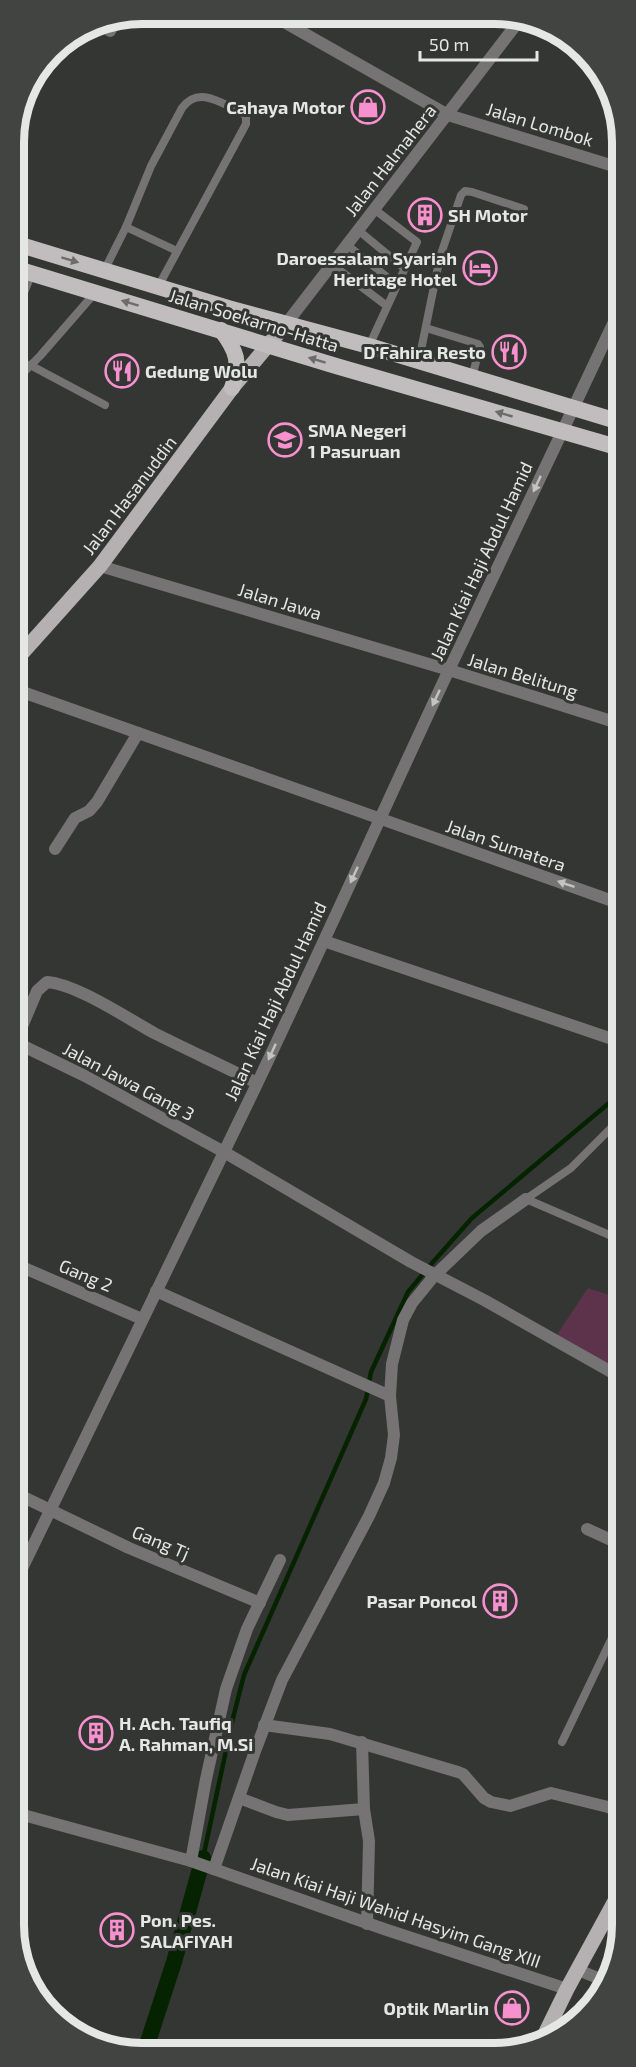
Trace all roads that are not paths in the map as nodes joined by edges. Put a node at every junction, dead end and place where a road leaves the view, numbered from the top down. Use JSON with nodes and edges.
{"nodes":[{"id":1,"x":288,"y":24,"type":"edge"},
{"id":2,"x":515,"y":26,"type":"edge"},
{"id":3,"x":112,"y":28,"type":"edge"},
{"id":4,"x":110,"y":31,"type":"dead end"},
{"id":5,"x":448,"y":115,"type":"junction"},
{"id":6,"x":612,"y":166,"type":"edge"},
{"id":7,"x":524,"y":209,"type":"dead end"},
{"id":8,"x":372,"y":211,"type":"junction"},
{"id":9,"x":126,"y":227,"type":"junction"},
{"id":10,"x":358,"y":230,"type":"junction"},
{"id":11,"x":346,"y":244,"type":"junction"},
{"id":12,"x":24,"y":246,"type":"edge"},
{"id":13,"x":177,"y":251,"type":"junction"},
{"id":14,"x":330,"y":263,"type":"junction"},
{"id":15,"x":405,"y":269,"type":"junction"},
{"id":16,"x":104,"y":271,"type":"junction"},
{"id":17,"x":24,"y":272,"type":"edge"},
{"id":18,"x":397,"y":285,"type":"junction"},
{"id":19,"x":158,"y":287,"type":"junction"},
{"id":20,"x":94,"y":292,"type":"junction"},
{"id":21,"x":387,"y":306,"type":"junction"},
{"id":22,"x":286,"y":324,"type":"junction"},
{"id":23,"x":612,"y":326,"type":"edge"},
{"id":24,"x":426,"y":328,"type":"junction"},
{"id":25,"x":220,"y":330,"type":"junction"},
{"id":26,"x":268,"y":345,"type":"junction"},
{"id":27,"x":369,"y":346,"type":"junction"},
{"id":28,"x":419,"y":362,"type":"junction"},
{"id":29,"x":30,"y":365,"type":"junction"},
{"id":30,"x":24,"y":371,"type":"edge"},
{"id":31,"x":472,"y":377,"type":"junction"},
{"id":32,"x":232,"y":388,"type":"junction"},
{"id":33,"x":105,"y":405,"type":"dead end"},
{"id":34,"x":573,"y":408,"type":"junction"},
{"id":35,"x":612,"y":420,"type":"edge"},
{"id":36,"x":562,"y":431,"type":"junction"},
{"id":37,"x":612,"y":445,"type":"edge"},
{"id":38,"x":100,"y":566,"type":"junction"},
{"id":39,"x":24,"y":651,"type":"edge"},
{"id":40,"x":449,"y":670,"type":"junction"},
{"id":41,"x":24,"y":693,"type":"edge"},
{"id":42,"x":612,"y":721,"type":"edge"},
{"id":43,"x":138,"y":733,"type":"junction"},
{"id":44,"x":380,"y":820,"type":"junction"},
{"id":45,"x":55,"y":849,"type":"dead end"},
{"id":46,"x":612,"y":901,"type":"edge"},
{"id":47,"x":324,"y":941,"type":"junction"},
{"id":48,"x":24,"y":1022,"type":"edge"},
{"id":49,"x":612,"y":1039,"type":"edge"},
{"id":50,"x":24,"y":1046,"type":"edge"},
{"id":51,"x":257,"y":1083,"type":"junction"},
{"id":52,"x":612,"y":1127,"type":"edge"},
{"id":53,"x":224,"y":1152,"type":"junction"},
{"id":54,"x":526,"y":1198,"type":"junction"},
{"id":55,"x":612,"y":1236,"type":"edge"},
{"id":56,"x":24,"y":1268,"type":"edge"},
{"id":57,"x":432,"y":1274,"type":"junction"},
{"id":58,"x":156,"y":1290,"type":"junction"},
{"id":59,"x":142,"y":1319,"type":"junction"},
{"id":60,"x":612,"y":1372,"type":"edge"},
{"id":61,"x":390,"y":1396,"type":"junction"},
{"id":62,"x":24,"y":1497,"type":"edge"},
{"id":63,"x":50,"y":1510,"type":"junction"},
{"id":64,"x":587,"y":1529,"type":"dead end"},
{"id":65,"x":612,"y":1540,"type":"edge"},
{"id":66,"x":280,"y":1560,"type":"dead end"},
{"id":67,"x":24,"y":1564,"type":"edge"},
{"id":68,"x":260,"y":1603,"type":"junction"},
{"id":69,"x":612,"y":1638,"type":"edge"},
{"id":70,"x":264,"y":1725,"type":"junction"},
{"id":71,"x":362,"y":1742,"type":"junction"},
{"id":72,"x":562,"y":1742,"type":"dead end"},
{"id":73,"x":239,"y":1798,"type":"junction"},
{"id":74,"x":364,"y":1809,"type":"junction"},
{"id":75,"x":612,"y":1809,"type":"edge"},
{"id":76,"x":24,"y":1815,"type":"edge"},
{"id":77,"x":191,"y":1861,"type":"junction"},
{"id":78,"x":214,"y":1868,"type":"junction"},
{"id":79,"x":612,"y":1907,"type":"edge"},
{"id":80,"x":367,"y":1923,"type":"junction"},
{"id":81,"x":578,"y":1970,"type":"junction"},
{"id":82,"x":599,"y":1978,"type":"edge"},
{"id":83,"x":567,"y":1989,"type":"junction"},
{"id":84,"x":547,"y":2030,"type":"edge"}],
"edges":[{"from":1,"to":5,"type":"street","name":"Jalan Lombok"},
{"from":2,"to":5,"type":"street","name":"Jalan Halmahera"},
{"from":3,"to":4,"type":"street"},
{"from":5,"to":6,"type":"street","name":"Jalan Lombok"},
{"from":5,"to":8,"type":"street","name":"Jalan Halmahera"},
{"from":7,"to":24,"type":"lane"},
{"from":8,"to":10,"type":"street","name":"Jalan Halmahera"},
{"from":8,"to":15,"type":"lane"},
{"from":9,"to":13,"type":"lane"},
{"from":9,"to":13,"type":"lane"},
{"from":9,"to":16,"type":"lane"},
{"from":10,"to":11,"type":"street","name":"Jalan Halmahera"},
{"from":10,"to":15,"type":"lane"},
{"from":11,"to":14,"type":"street","name":"Jalan Halmahera"},
{"from":11,"to":18,"type":"lane"},
{"from":12,"to":16,"type":"highway","name":"Jalan Soekarno-Hatta","one_way":true},
{"from":13,"to":19,"type":"lane"},
{"from":14,"to":21,"type":"lane"},
{"from":14,"to":22,"type":"street","name":"Jalan Halmahera"},
{"from":15,"to":18,"type":"lane"},
{"from":16,"to":19,"type":"highway","name":"Jalan Soekarno-Hatta"},
{"from":17,"to":20,"type":"highway","name":"Jalan Soekarno-Hatta"},
{"from":18,"to":21,"type":"lane"},
{"from":19,"to":22,"type":"highway","name":"Jalan Soekarno-Hatta"},
{"from":25,"to":20,"type":"highway","name":"Jalan Soekarno-Hatta","one_way":true},
{"from":20,"to":29,"type":"lane"},
{"from":21,"to":27,"type":"lane"},
{"from":22,"to":26,"type":"main road","name":"Jalan Hasanuddin"},
{"from":22,"to":27,"type":"highway","name":"Jalan Soekarno-Hatta"},
{"from":23,"to":34,"type":"street","name":"Jalan Kiai Haji Abdul Hamid"},
{"from":24,"to":28,"type":"lane"},
{"from":24,"to":31,"type":"lane"},
{"from":25,"to":26,"type":"highway","name":"Jalan Soekarno-Hatta"},
{"from":25,"to":32,"type":"highway"},
{"from":26,"to":32,"type":"main road","name":"Jalan Hasanuddin"},
{"from":36,"to":26,"type":"highway","name":"Jalan Soekarno-Hatta","one_way":true},
{"from":27,"to":28,"type":"highway","name":"Jalan Soekarno-Hatta"},
{"from":28,"to":31,"type":"highway","name":"Jalan Soekarno-Hatta"},
{"from":29,"to":30,"type":"lane"},
{"from":29,"to":33,"type":"lane"},
{"from":31,"to":34,"type":"highway","name":"Jalan Soekarno-Hatta"},
{"from":32,"to":38,"type":"main road","name":"Jalan Hasanuddin"},
{"from":34,"to":35,"type":"highway","name":"Jalan Soekarno-Hatta"},
{"from":34,"to":36,"type":"street","name":"Jalan Kiai Haji Abdul Hamid"},
{"from":36,"to":37,"type":"highway","name":"Jalan Soekarno-Hatta"},
{"from":36,"to":40,"type":"street","name":"Jalan Kiai Haji Abdul Hamid","one_way":true},
{"from":38,"to":39,"type":"main road","name":"Jalan Hasanuddin"},
{"from":38,"to":40,"type":"street","name":"Jalan Jawa"},
{"from":40,"to":42,"type":"street","name":"Jalan Belitung"},
{"from":40,"to":44,"type":"street","name":"Jalan Kiai Haji Abdul Hamid","one_way":true},
{"from":41,"to":43,"type":"street","name":"Jalan Sumatera"},
{"from":43,"to":44,"type":"street","name":"Jalan Sumatera"},
{"from":43,"to":45,"type":"street"},
{"from":46,"to":44,"type":"street","name":"Jalan Sumatera","one_way":true},
{"from":44,"to":47,"type":"street","name":"Jalan Kiai Haji Abdul Hamid","one_way":true},
{"from":47,"to":49,"type":"street"},
{"from":47,"to":51,"type":"street","name":"Jalan Kiai Haji Abdul Hamid","one_way":true},
{"from":48,"to":51,"type":"street"},
{"from":50,"to":53,"type":"street","name":"Jalan Jawa Gang 3"},
{"from":51,"to":53,"type":"street","name":"Jalan Kiai Haji Abdul Hamid"},
{"from":52,"to":54,"type":"lane"},
{"from":53,"to":57,"type":"street","name":"Jalan Jawa Gang 3"},
{"from":53,"to":58,"type":"street","name":"Jalan Kiai Haji Abdul Hamid"},
{"from":54,"to":55,"type":"lane"},
{"from":54,"to":57,"type":"street"},
{"from":56,"to":59,"type":"street","name":"Gang 2"},
{"from":57,"to":60,"type":"street","name":"Jalan Jawa Gang 3"},
{"from":57,"to":61,"type":"street"},
{"from":58,"to":59,"type":"street","name":"Jalan Kiai Haji Abdul Hamid"},
{"from":58,"to":61,"type":"street"},
{"from":59,"to":63,"type":"street","name":"Jalan Kiai Haji Abdul Hamid"},
{"from":61,"to":70,"type":"street"},
{"from":62,"to":63,"type":"street","name":"Gang Tj"},
{"from":63,"to":67,"type":"street","name":"Jalan Kiai Haji Abdul Hamid"},
{"from":63,"to":68,"type":"street","name":"Gang Tj"},
{"from":64,"to":65,"type":"street"},
{"from":66,"to":68,"type":"street"},
{"from":68,"to":77,"type":"street"},
{"from":69,"to":72,"type":"lane"},
{"from":70,"to":71,"type":"street"},
{"from":70,"to":73,"type":"street"},
{"from":71,"to":74,"type":"street"},
{"from":71,"to":75,"type":"street"},
{"from":73,"to":74,"type":"street"},
{"from":73,"to":78,"type":"street"},
{"from":74,"to":80,"type":"street"},
{"from":76,"to":77,"type":"street","name":"Jalan Kiai Haji Wahid Hasyim Gang XIII"},
{"from":77,"to":78,"type":"street","name":"Jalan Kiai Haji Wahid Hasyim Gang XIII"},
{"from":78,"to":80,"type":"street","name":"Jalan Kiai Haji Wahid Hasyim Gang XIII"},
{"from":79,"to":81,"type":"main road"},
{"from":80,"to":83,"type":"street","name":"Jalan Kiai Haji Wahid Hasyim Gang XIII"},
{"from":81,"to":82,"type":"street"},
{"from":81,"to":83,"type":"main road"},
{"from":83,"to":84,"type":"main road"}]}
